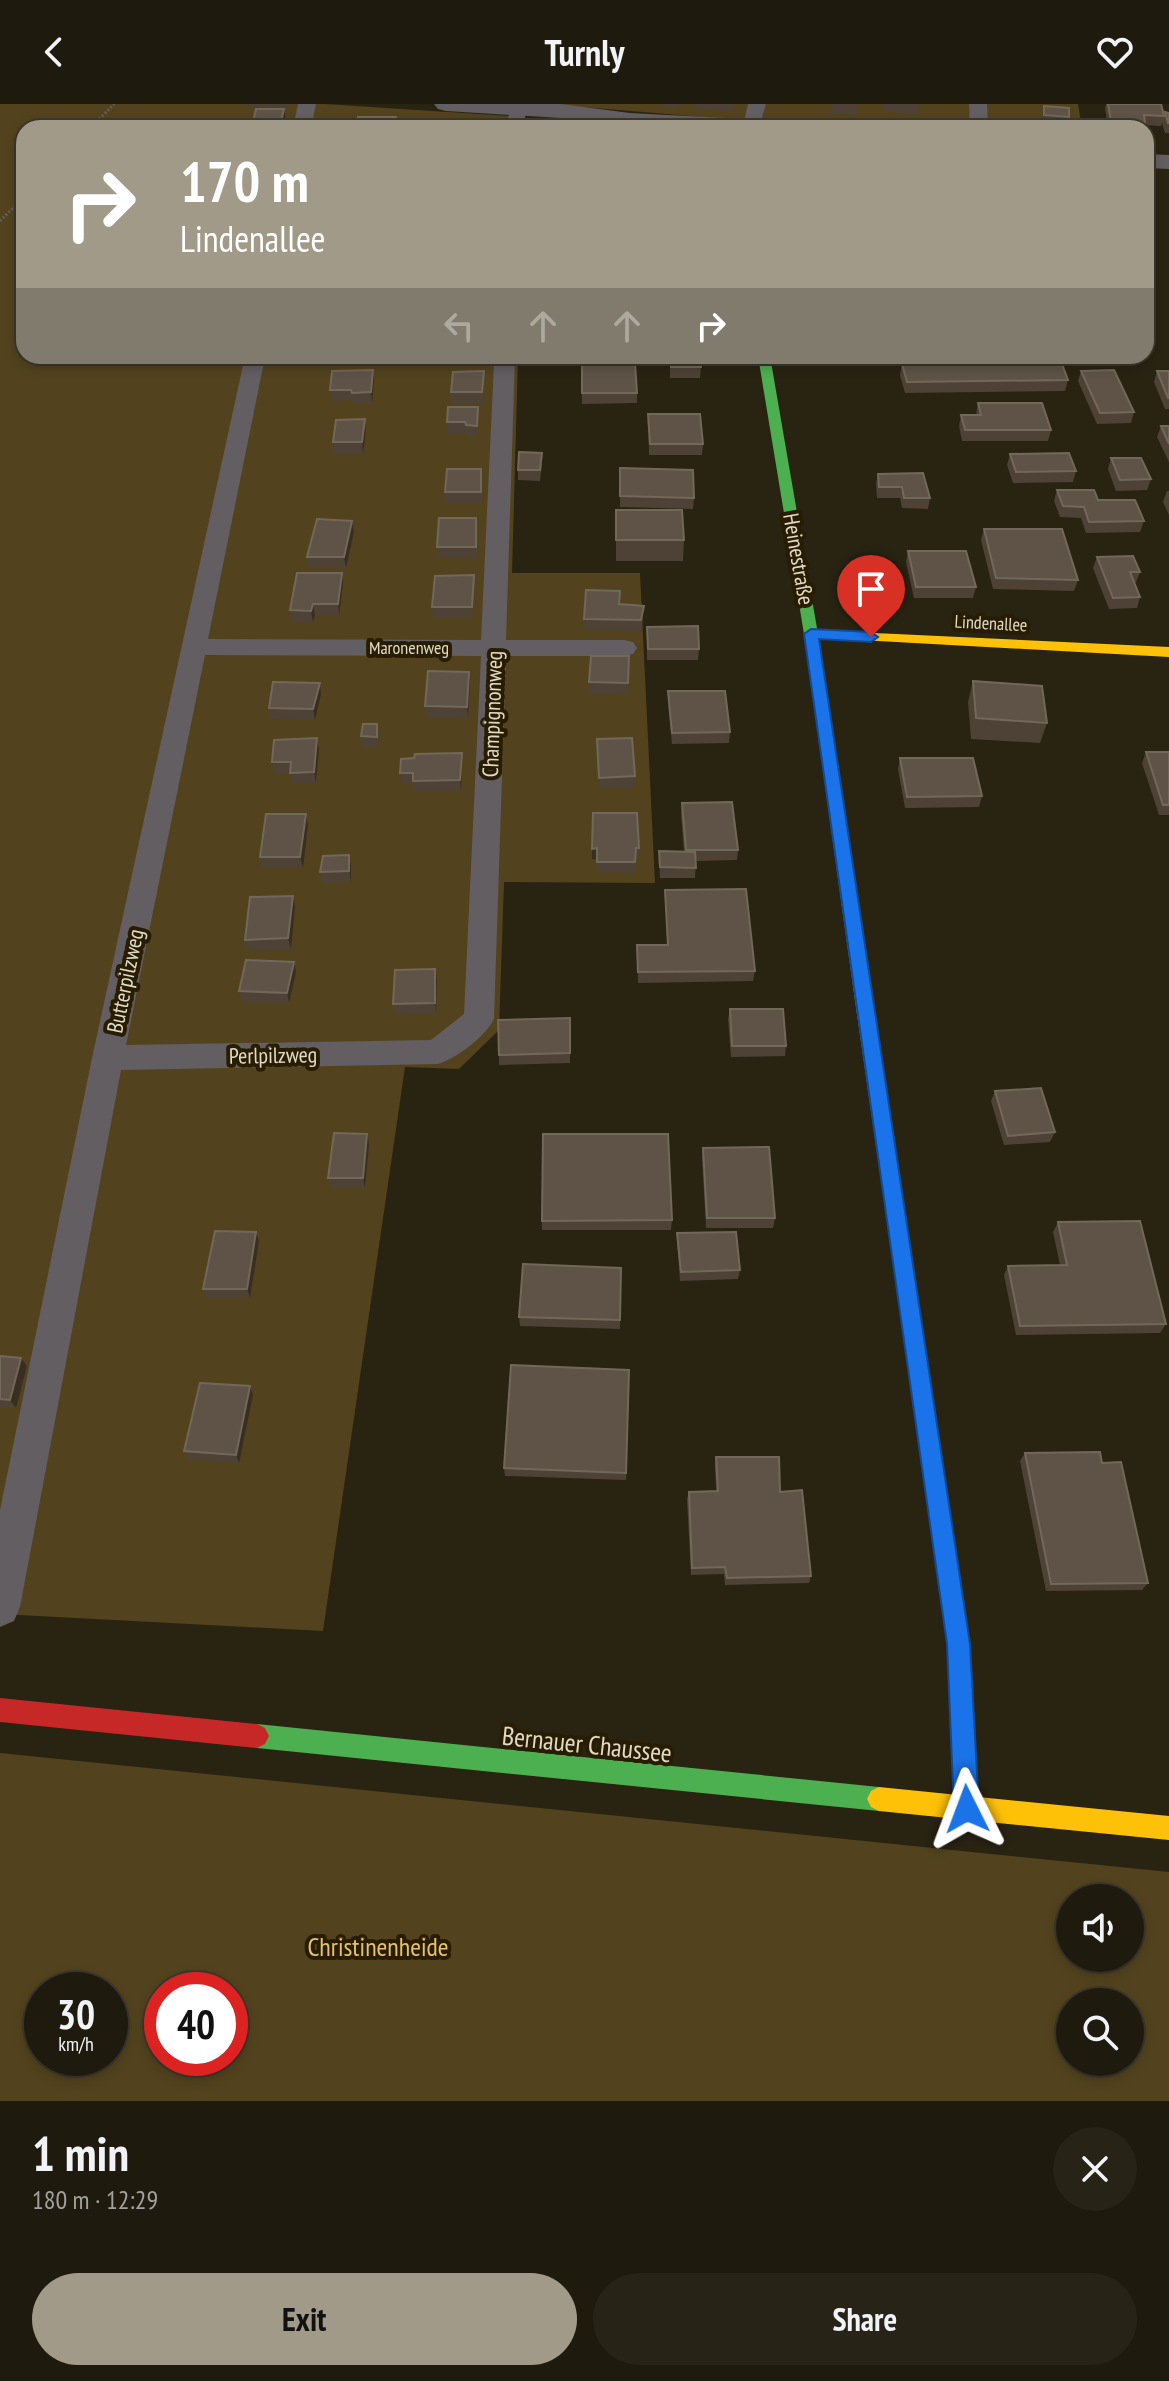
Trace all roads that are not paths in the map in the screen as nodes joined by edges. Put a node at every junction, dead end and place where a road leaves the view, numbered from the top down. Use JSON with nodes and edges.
{"nodes":[{"id":1,"x":446,"y":104,"type":"edge"},
{"id":2,"x":527,"y":112,"type":"edge"},
{"id":3,"x":719,"y":120,"type":"edge"},
{"id":4,"x":253,"y":364,"type":"edge"},
{"id":5,"x":505,"y":364,"type":"edge"},
{"id":6,"x":765,"y":364,"type":"edge"},
{"id":7,"x":811,"y":634,"type":"junction"},
{"id":8,"x":194,"y":647,"type":"junction"},
{"id":9,"x":495,"y":647,"type":"junction"},
{"id":10,"x":624,"y":648,"type":"dead end"},
{"id":11,"x":1169,"y":652,"type":"edge"},
{"id":12,"x":438,"y":1052,"type":"joint"},
{"id":13,"x":108,"y":1058,"type":"junction"},
{"id":14,"x":0,"y":1607,"type":"edge"},
{"id":15,"x":0,"y":1710,"type":"edge"},
{"id":16,"x":967,"y":1809,"type":"junction"},
{"id":17,"x":1169,"y":1828,"type":"edge"}],
"edges":[{"from":1,"to":2,"type":"street"},
{"from":2,"to":3,"type":"street"},
{"from":4,"to":8,"type":"lane","name":"Butterpilzweg"},
{"from":5,"to":9,"type":"lane","name":"Champignonweg"},
{"from":6,"to":7,"type":"street","name":"Heinestraße"},
{"from":7,"to":11,"type":"street","name":"Lindenallee"},
{"from":7,"to":16,"type":"street","name":"Heinestraße"},
{"from":8,"to":9,"type":"lane","name":"Maronenweg"},
{"from":8,"to":13,"type":"lane","name":"Butterpilzweg"},
{"from":9,"to":10,"type":"lane","name":"Maronenweg"},
{"from":9,"to":12,"type":"lane","name":"Champignonweg"},
{"from":12,"to":13,"type":"lane","name":"Perlpilzweg"},
{"from":13,"to":14,"type":"lane","name":"Butterpilzweg"},
{"from":15,"to":16,"type":"street","name":"Bernauer Chaussee"},
{"from":16,"to":17,"type":"street","name":"Bernauer Chaussee"}]}
